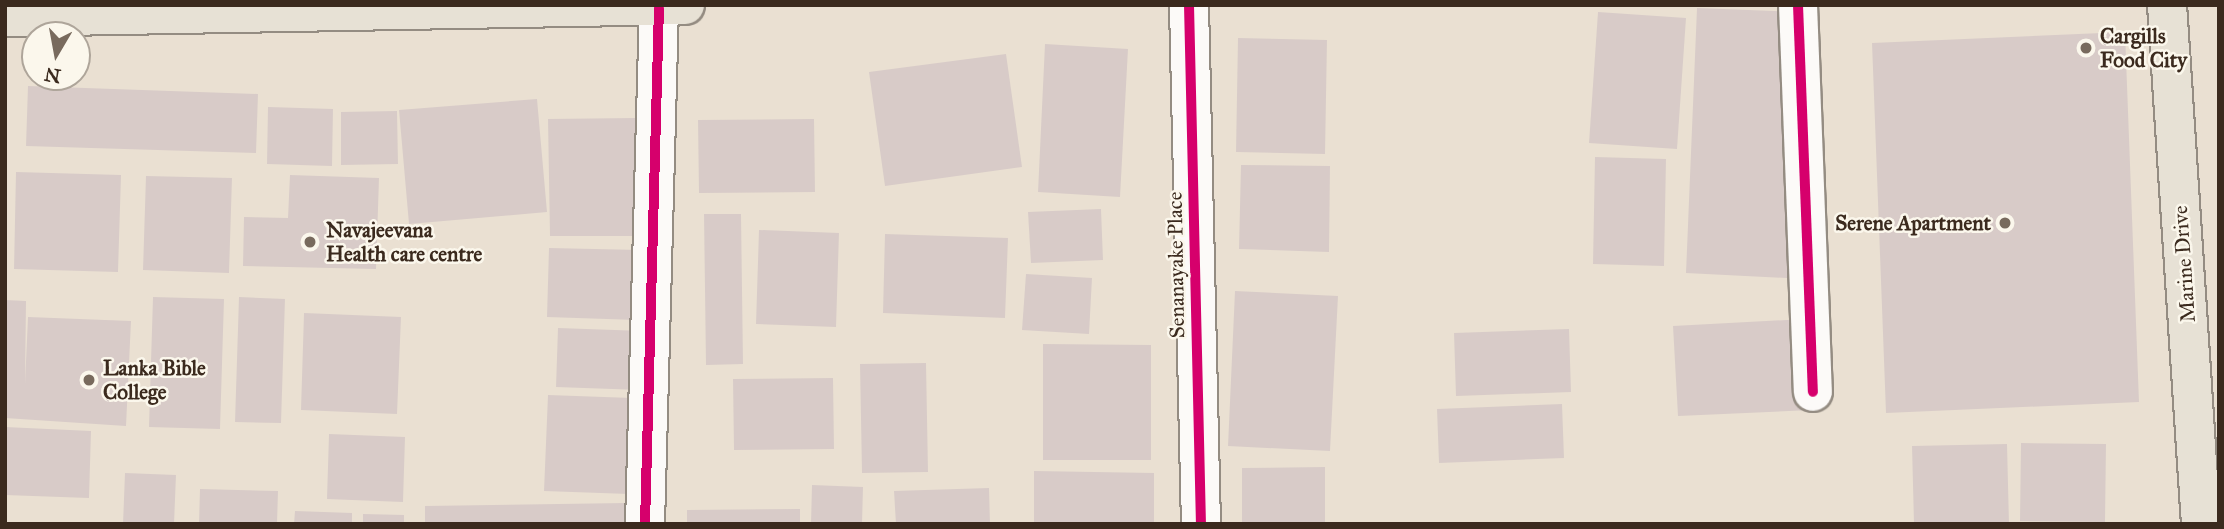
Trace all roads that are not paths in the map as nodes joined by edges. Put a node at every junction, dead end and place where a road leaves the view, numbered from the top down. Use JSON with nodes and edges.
{"nodes":[{"id":1,"x":1189,"y":5,"type":"edge"},
{"id":2,"x":1798,"y":5,"type":"edge"},
{"id":3,"x":2167,"y":5,"type":"edge"},
{"id":4,"x":672,"y":7,"type":"edge"},
{"id":5,"x":5,"y":17,"type":"edge"},
{"id":6,"x":1813,"y":392,"type":"dead end"},
{"id":7,"x":645,"y":524,"type":"edge"},
{"id":8,"x":1201,"y":524,"type":"edge"},
{"id":9,"x":2201,"y":524,"type":"edge"}],
"edges":[{"from":1,"to":8,"type":"street","name":"Senanayake Place"},
{"from":2,"to":6,"type":"street"},
{"from":3,"to":9,"type":"main road","name":"Marine Drive"},
{"from":4,"to":5,"type":"main road"},
{"from":4,"to":7,"type":"street"}]}
